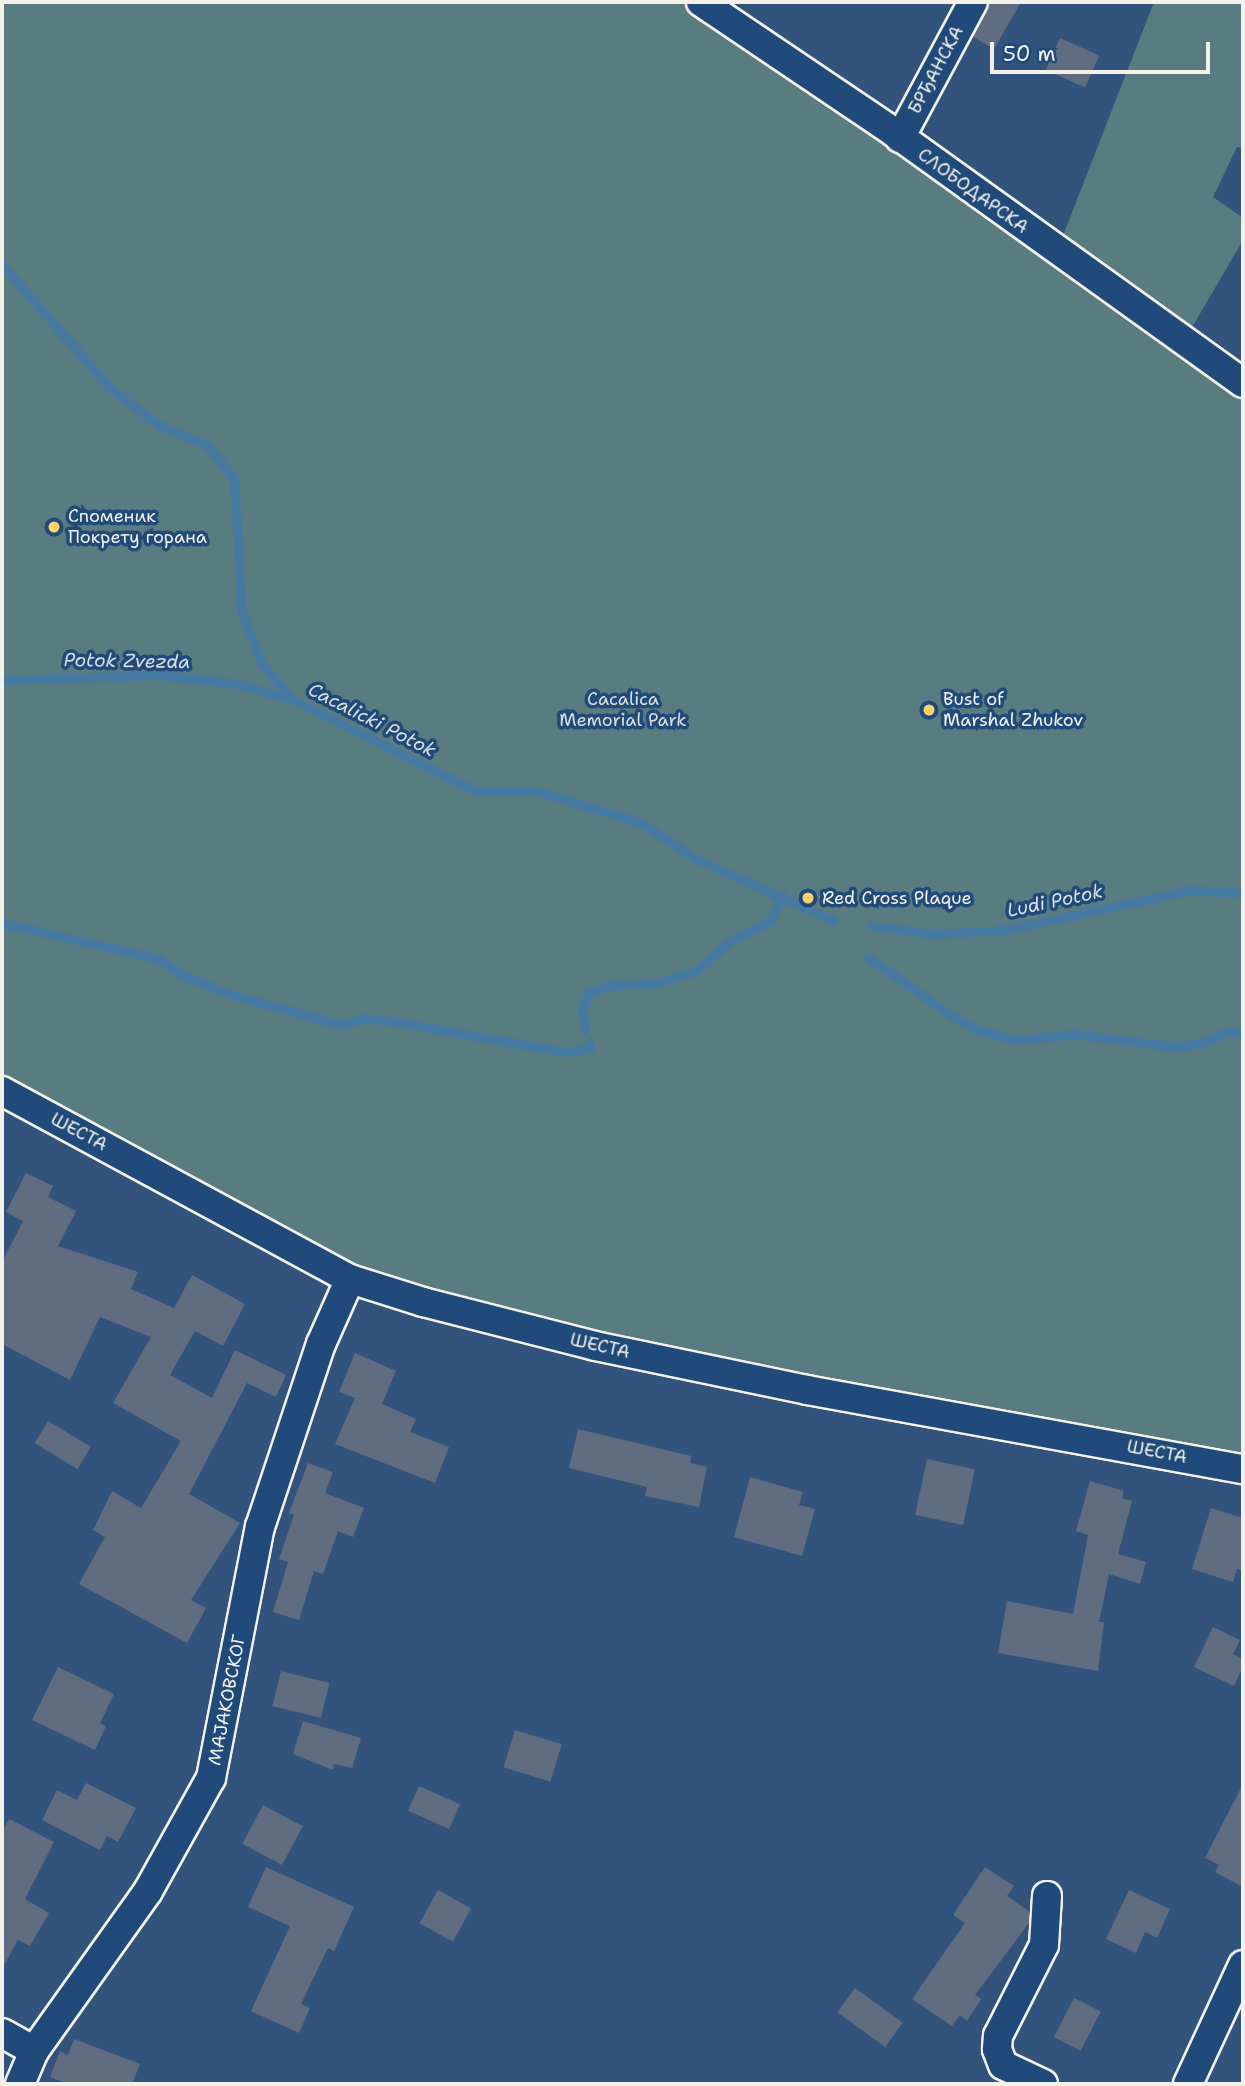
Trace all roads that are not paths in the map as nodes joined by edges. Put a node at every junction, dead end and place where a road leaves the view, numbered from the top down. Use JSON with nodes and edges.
{"nodes":[{"id":1,"x":701,"y":2,"type":"edge"},
{"id":2,"x":973,"y":2,"type":"edge"},
{"id":3,"x":900,"y":138,"type":"junction"},
{"id":4,"x":1243,"y":383,"type":"edge"},
{"id":5,"x":2,"y":1091,"type":"edge"},
{"id":6,"x":350,"y":1279,"type":"junction"},
{"id":7,"x":1243,"y":1469,"type":"edge"},
{"id":8,"x":1047,"y":1895,"type":"dead end"},
{"id":9,"x":1243,"y":1965,"type":"edge"},
{"id":10,"x":2,"y":2033,"type":"edge"},
{"id":11,"x":34,"y":2051,"type":"junction"},
{"id":12,"x":996,"y":2075,"type":"edge"},
{"id":13,"x":20,"y":2084,"type":"edge"},
{"id":14,"x":1043,"y":2084,"type":"edge"},
{"id":15,"x":1188,"y":2084,"type":"edge"}],
"edges":[{"from":1,"to":3,"type":"street","name":"СЛОБОДАРСКА"},
{"from":2,"to":3,"type":"street","name":"БРЂАНСКА"},
{"from":3,"to":4,"type":"street","name":"СЛОБОДАРСКА"},
{"from":5,"to":6,"type":"street","name":"ШЕСТА"},
{"from":6,"to":7,"type":"street","name":"ШЕСТА"},
{"from":6,"to":11,"type":"street","name":"МАЈАКОВСКОГ"},
{"from":8,"to":12,"type":"street"},
{"from":9,"to":15,"type":"street"},
{"from":10,"to":11,"type":"street"},
{"from":11,"to":13,"type":"street","name":"МАЈАКОВСКОГ"},
{"from":12,"to":14,"type":"street"}]}
